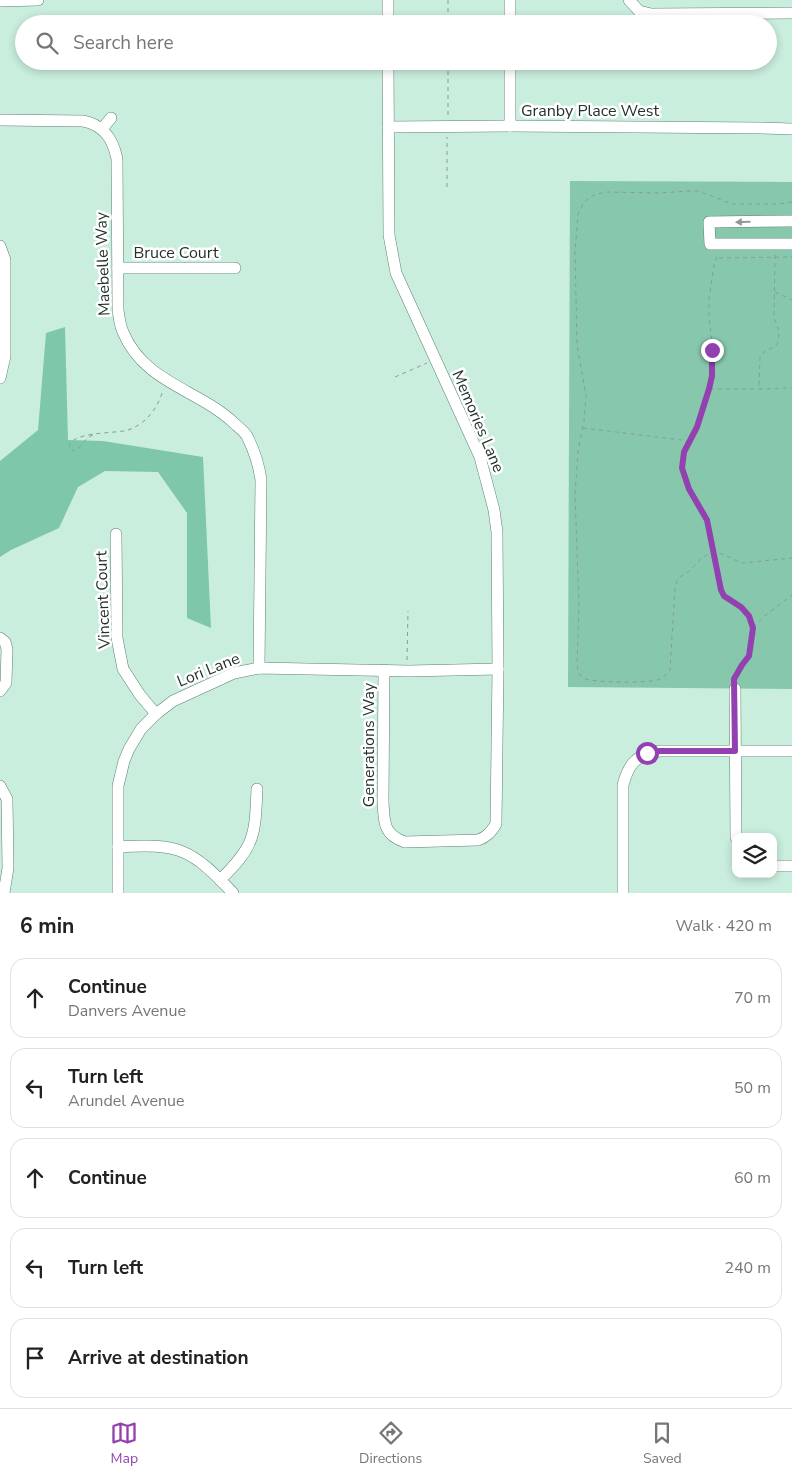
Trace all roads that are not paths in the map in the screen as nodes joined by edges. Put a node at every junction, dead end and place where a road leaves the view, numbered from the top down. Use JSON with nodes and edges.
{"nodes":[{"id":1,"x":38,"y":0,"type":"edge"},
{"id":2,"x":388,"y":0,"type":"edge"},
{"id":3,"x":510,"y":0,"type":"edge"},
{"id":4,"x":629,"y":0,"type":"edge"},
{"id":5,"x":0,"y":1,"type":"edge"},
{"id":6,"x":792,"y":13,"type":"edge"},
{"id":7,"x":388,"y":15,"type":"edge"},
{"id":8,"x":510,"y":15,"type":"edge"},
{"id":9,"x":388,"y":70,"type":"edge"},
{"id":10,"x":510,"y":70,"type":"edge"},
{"id":11,"x":111,"y":118,"type":"dead end"},
{"id":12,"x":0,"y":120,"type":"edge"},
{"id":13,"x":510,"y":126,"type":"junction"},
{"id":14,"x":388,"y":127,"type":"junction"},
{"id":15,"x":102,"y":129,"type":"junction"},
{"id":16,"x":792,"y":130,"type":"edge"},
{"id":17,"x":792,"y":221,"type":"edge"},
{"id":18,"x":792,"y":244,"type":"edge"},
{"id":19,"x":0,"y":246,"type":"edge"},
{"id":20,"x":118,"y":268,"type":"junction"},
{"id":21,"x":235,"y":268,"type":"dead end"},
{"id":22,"x":0,"y":378,"type":"edge"},
{"id":23,"x":116,"y":534,"type":"dead end"},
{"id":24,"x":0,"y":638,"type":"edge"},
{"id":25,"x":259,"y":668,"type":"junction"},
{"id":26,"x":498,"y":669,"type":"junction"},
{"id":27,"x":384,"y":670,"type":"junction"},
{"id":28,"x":735,"y":689,"type":"road end"},
{"id":29,"x":0,"y":691,"type":"edge"},
{"id":30,"x":156,"y":714,"type":"junction"},
{"id":31,"x":735,"y":751,"type":"junction"},
{"id":32,"x":792,"y":751,"type":"edge"},
{"id":33,"x":0,"y":786,"type":"edge"},
{"id":34,"x":257,"y":789,"type":"dead end"},
{"id":35,"x":491,"y":832,"type":"joint"},
{"id":36,"x":736,"y":833,"type":"edge"},
{"id":37,"x":118,"y":846,"type":"junction"},
{"id":38,"x":777,"y":866,"type":"edge"},
{"id":39,"x":792,"y":866,"type":"edge"},
{"id":40,"x":220,"y":880,"type":"junction"},
{"id":41,"x":4,"y":893,"type":"edge"},
{"id":42,"x":118,"y":893,"type":"edge"},
{"id":43,"x":233,"y":893,"type":"edge"},
{"id":44,"x":623,"y":893,"type":"edge"}],
"edges":[{"from":1,"to":5,"type":"street"},
{"from":2,"to":7,"type":"street"},
{"from":3,"to":8,"type":"street"},
{"from":4,"to":6,"type":"street"},
{"from":9,"to":14,"type":"street","name":"Memories Lane"},
{"from":10,"to":13,"type":"street"},
{"from":11,"to":15,"type":"street"},
{"from":12,"to":15,"type":"street"},
{"from":13,"to":14,"type":"street","name":"Granby Place West"},
{"from":13,"to":16,"type":"street","name":"Granby Place West"},
{"from":14,"to":26,"type":"street","name":"Memories Lane"},
{"from":15,"to":20,"type":"street","name":"Maebelle Way"},
{"from":17,"to":18,"type":"street","one_way":true},
{"from":19,"to":22,"type":"street"},
{"from":20,"to":21,"type":"street","name":"Bruce Court"},
{"from":20,"to":25,"type":"street","name":"Maebelle Way"},
{"from":23,"to":30,"type":"street","name":"Vincent Court"},
{"from":24,"to":29,"type":"street"},
{"from":25,"to":27,"type":"street","name":"Lori Lane"},
{"from":25,"to":30,"type":"street","name":"Lori Lane"},
{"from":26,"to":27,"type":"street","name":"Lori Lane"},
{"from":26,"to":35,"type":"street","name":"Memories Lane"},
{"from":27,"to":35,"type":"street","name":"Generations Way"},
{"from":28,"to":31,"type":"street"},
{"from":30,"to":37,"type":"street","name":"Lori Lane"},
{"from":31,"to":32,"type":"street"},
{"from":31,"to":36,"type":"street"},
{"from":31,"to":44,"type":"street"},
{"from":33,"to":41,"type":"street"},
{"from":34,"to":40,"type":"street"},
{"from":37,"to":40,"type":"street"},
{"from":37,"to":42,"type":"street","name":"Lori Lane"},
{"from":38,"to":39,"type":"street"},
{"from":40,"to":43,"type":"street"}]}
